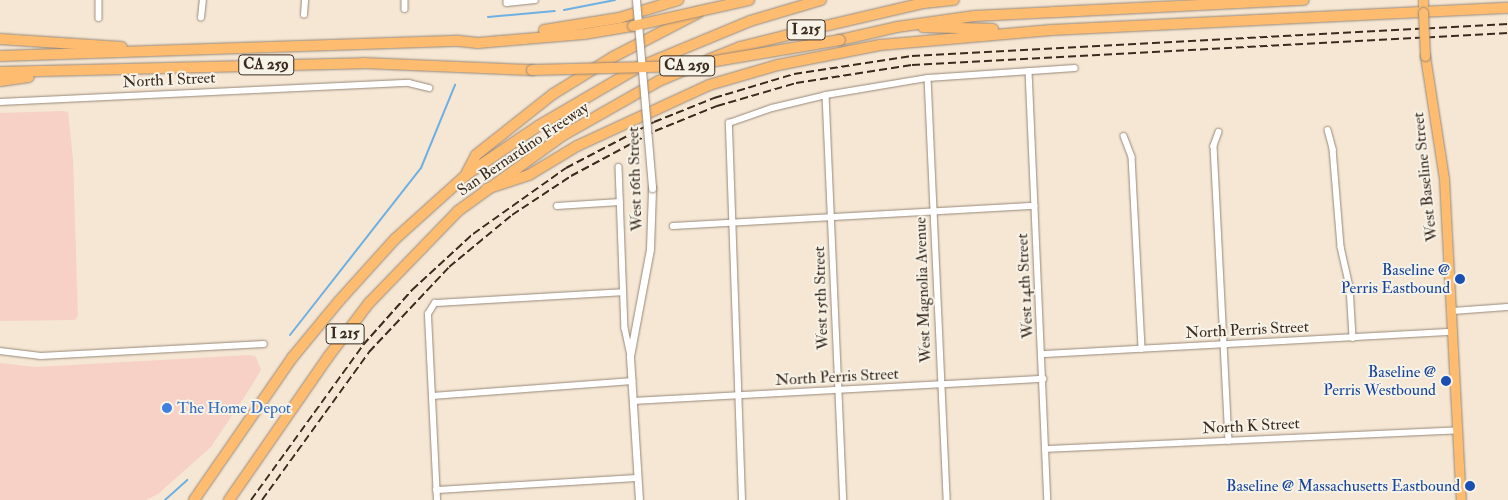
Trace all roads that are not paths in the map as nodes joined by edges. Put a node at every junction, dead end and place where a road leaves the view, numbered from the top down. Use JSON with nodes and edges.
{"nodes":[{"id":1,"x":99,"y":0,"type":"edge"},
{"id":2,"x":203,"y":0,"type":"edge"},
{"id":3,"x":305,"y":0,"type":"edge"},
{"id":4,"x":405,"y":0,"type":"edge"},
{"id":5,"x":535,"y":0,"type":"edge"},
{"id":6,"x":636,"y":0,"type":"edge"},
{"id":7,"x":678,"y":0,"type":"edge"},
{"id":8,"x":726,"y":0,"type":"edge"},
{"id":9,"x":748,"y":0,"type":"edge"},
{"id":10,"x":821,"y":0,"type":"edge"},
{"id":11,"x":954,"y":0,"type":"edge"},
{"id":12,"x":1304,"y":0,"type":"edge"},
{"id":13,"x":1423,"y":0,"type":"edge"},
{"id":14,"x":507,"y":1,"type":"edge"},
{"id":15,"x":405,"y":8,"type":"dead end"},
{"id":16,"x":1508,"y":8,"type":"edge"},
{"id":17,"x":1424,"y":12,"type":"junction"},
{"id":18,"x":304,"y":15,"type":"dead end"},
{"id":19,"x":99,"y":18,"type":"dead end"},
{"id":20,"x":201,"y":18,"type":"dead end"},
{"id":21,"x":897,"y":27,"type":"junction"},
{"id":22,"x":1051,"y":30,"type":"junction"},
{"id":23,"x":0,"y":38,"type":"edge"},
{"id":24,"x":459,"y":41,"type":"junction"},
{"id":25,"x":155,"y":51,"type":"junction"},
{"id":26,"x":0,"y":56,"type":"edge"},
{"id":27,"x":1075,"y":68,"type":"dead end"},
{"id":28,"x":70,"y":70,"type":"junction"},
{"id":29,"x":1029,"y":71,"type":"junction"},
{"id":30,"x":0,"y":72,"type":"edge"},
{"id":31,"x":928,"y":78,"type":"junction"},
{"id":32,"x":0,"y":81,"type":"edge"},
{"id":33,"x":429,"y":88,"type":"dead end"},
{"id":34,"x":826,"y":95,"type":"junction"},
{"id":35,"x":0,"y":102,"type":"edge"},
{"id":36,"x":1328,"y":130,"type":"dead end"},
{"id":37,"x":1219,"y":132,"type":"dead end"},
{"id":38,"x":1124,"y":136,"type":"dead end"},
{"id":39,"x":619,"y":167,"type":"dead end"},
{"id":40,"x":466,"y":175,"type":"junction"},
{"id":41,"x":486,"y":189,"type":"junction"},
{"id":42,"x":620,"y":202,"type":"junction"},
{"id":43,"x":558,"y":206,"type":"dead end"},
{"id":44,"x":1034,"y":206,"type":"junction"},
{"id":45,"x":934,"y":211,"type":"junction"},
{"id":46,"x":832,"y":217,"type":"junction"},
{"id":47,"x":730,"y":222,"type":"junction"},
{"id":48,"x":673,"y":226,"type":"dead end"},
{"id":49,"x":623,"y":292,"type":"junction"},
{"id":50,"x":1508,"y":307,"type":"edge"},
{"id":51,"x":1452,"y":310,"type":"junction"},
{"id":52,"x":1453,"y":332,"type":"junction"},
{"id":53,"x":1353,"y":338,"type":"junction"},
{"id":54,"x":264,"y":344,"type":"dead end"},
{"id":55,"x":1224,"y":345,"type":"junction"},
{"id":56,"x":1142,"y":349,"type":"junction"},
{"id":57,"x":0,"y":351,"type":"edge"},
{"id":58,"x":1043,"y":354,"type":"junction"},
{"id":59,"x":630,"y":356,"type":"junction"},
{"id":60,"x":1043,"y":379,"type":"junction"},
{"id":61,"x":632,"y":381,"type":"junction"},
{"id":62,"x":941,"y":385,"type":"junction"},
{"id":63,"x":839,"y":390,"type":"junction"},
{"id":64,"x":432,"y":396,"type":"junction"},
{"id":65,"x":737,"y":396,"type":"junction"},
{"id":66,"x":633,"y":401,"type":"junction"},
{"id":67,"x":1456,"y":430,"type":"junction"},
{"id":68,"x":1229,"y":441,"type":"junction"},
{"id":69,"x":1046,"y":449,"type":"junction"},
{"id":70,"x":638,"y":478,"type":"junction"},
{"id":71,"x":436,"y":490,"type":"junction"},
{"id":72,"x":194,"y":500,"type":"edge"},
{"id":73,"x":229,"y":500,"type":"edge"},
{"id":74,"x":437,"y":500,"type":"edge"},
{"id":75,"x":638,"y":500,"type":"edge"},
{"id":76,"x":742,"y":500,"type":"edge"},
{"id":77,"x":844,"y":500,"type":"edge"},
{"id":78,"x":947,"y":500,"type":"edge"},
{"id":79,"x":1048,"y":500,"type":"edge"},
{"id":80,"x":1461,"y":500,"type":"edge"}],
"edges":[{"from":1,"to":19,"type":"street"},
{"from":2,"to":20,"type":"street"},
{"from":3,"to":18,"type":"street"},
{"from":4,"to":15,"type":"street"},
{"from":5,"to":14,"type":"street"},
{"from":6,"to":59,"type":"street","name":"West 16th Street","bridge":true},
{"from":7,"to":24,"type":"highway"},
{"from":8,"to":40,"type":"highway"},
{"from":9,"to":24,"type":"highway","bridge":true},
{"from":10,"to":40,"type":"highway","name":"San Bernardino Freeway","number":"I 215"},
{"from":11,"to":41,"type":"highway","name":"San Bernardino Freeway","number":"I 215"},
{"from":12,"to":21,"type":"highway"},
{"from":13,"to":17,"type":"main road","name":"West Baseline Street"},
{"from":16,"to":17,"type":"highway"},
{"from":17,"to":22,"type":"highway"},
{"from":17,"to":51,"type":"main road","name":"West Baseline Street","bridge":true},
{"from":21,"to":22,"type":"highway"},
{"from":21,"to":28,"type":"highway","number":"CA 259","bridge":true},
{"from":22,"to":41,"type":"highway"},
{"from":23,"to":25,"type":"highway"},
{"from":24,"to":25,"type":"highway","number":"CA 259"},
{"from":25,"to":26,"type":"highway","number":"CA 259"},
{"from":27,"to":29,"type":"street"},
{"from":28,"to":30,"type":"highway","number":"CA 259"},
{"from":28,"to":32,"type":"highway"},
{"from":29,"to":31,"type":"street"},
{"from":29,"to":44,"type":"street","name":"West 14th Street"},
{"from":31,"to":34,"type":"street"},
{"from":31,"to":45,"type":"street","name":"West Magnolia Avenue"},
{"from":33,"to":35,"type":"street","name":"North I Street"},
{"from":34,"to":46,"type":"street","name":"West 15th Street"},
{"from":34,"to":47,"type":"street"},
{"from":36,"to":53,"type":"street"},
{"from":37,"to":55,"type":"street"},
{"from":38,"to":56,"type":"street"},
{"from":39,"to":42,"type":"street","name":"West 16th Street"},
{"from":40,"to":72,"type":"highway","name":"San Bernardino Freeway","number":"I 215"},
{"from":41,"to":73,"type":"highway","name":"San Bernardino Freeway","number":"I 215"},
{"from":42,"to":43,"type":"street"},
{"from":42,"to":49,"type":"street","name":"West 16th Street"},
{"from":44,"to":45,"type":"street"},
{"from":44,"to":58,"type":"street","name":"West 14th Street"},
{"from":45,"to":46,"type":"street"},
{"from":45,"to":62,"type":"street","name":"West Magnolia Avenue"},
{"from":46,"to":47,"type":"street"},
{"from":46,"to":63,"type":"street","name":"West 15th Street"},
{"from":47,"to":48,"type":"street"},
{"from":47,"to":65,"type":"street"},
{"from":49,"to":59,"type":"street","name":"West 16th Street"},
{"from":49,"to":64,"type":"street"},
{"from":50,"to":51,"type":"street"},
{"from":51,"to":52,"type":"main road","name":"West Baseline Street"},
{"from":52,"to":53,"type":"street","name":"North Perris Street"},
{"from":52,"to":67,"type":"main road","name":"West Baseline Street"},
{"from":53,"to":55,"type":"street","name":"North Perris Street"},
{"from":54,"to":57,"type":"street"},
{"from":55,"to":56,"type":"street","name":"North Perris Street"},
{"from":55,"to":68,"type":"street"},
{"from":56,"to":58,"type":"street","name":"North Perris Street"},
{"from":58,"to":60,"type":"street","name":"West 14th Street"},
{"from":59,"to":61,"type":"street","name":"West 16th Street"},
{"from":60,"to":62,"type":"street","name":"North Perris Street"},
{"from":60,"to":69,"type":"street","name":"West 14th Street"},
{"from":61,"to":64,"type":"street"},
{"from":61,"to":66,"type":"street","name":"West 16th Street"},
{"from":62,"to":63,"type":"street","name":"North Perris Street"},
{"from":62,"to":78,"type":"street","name":"West Magnolia Avenue"},
{"from":63,"to":65,"type":"street","name":"North Perris Street"},
{"from":63,"to":77,"type":"street","name":"West 15th Street"},
{"from":64,"to":71,"type":"street"},
{"from":65,"to":66,"type":"street","name":"North Perris Street"},
{"from":65,"to":76,"type":"street"},
{"from":66,"to":70,"type":"street","name":"West 16th Street"},
{"from":67,"to":68,"type":"street","name":"North K Street"},
{"from":67,"to":80,"type":"main road","name":"West Baseline Street"},
{"from":68,"to":69,"type":"street","name":"North K Street"},
{"from":69,"to":79,"type":"street","name":"West 14th Street"},
{"from":70,"to":71,"type":"street"},
{"from":70,"to":75,"type":"street","name":"West 16th Street"},
{"from":71,"to":74,"type":"street"}]}
